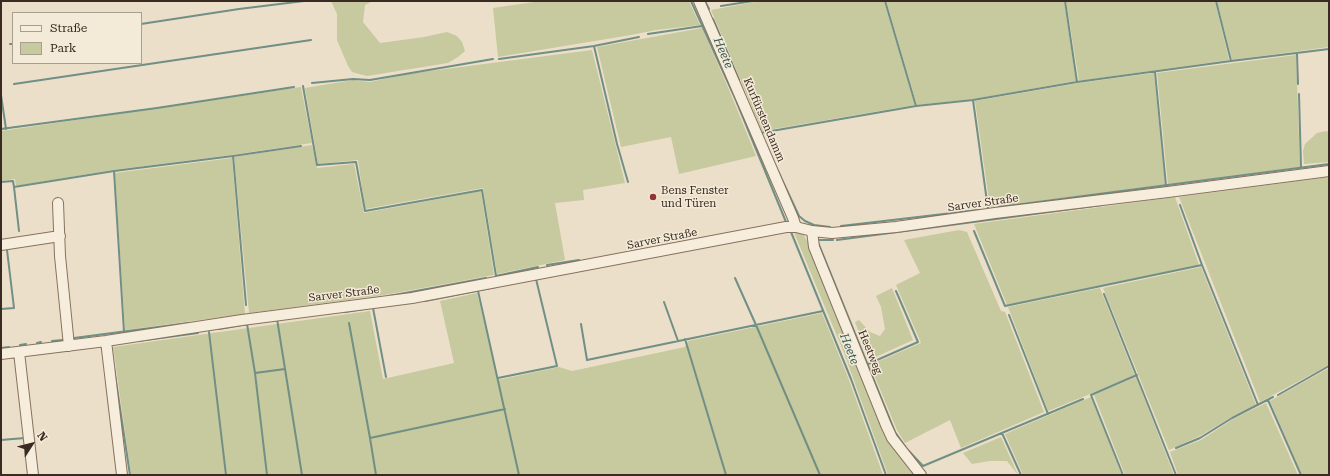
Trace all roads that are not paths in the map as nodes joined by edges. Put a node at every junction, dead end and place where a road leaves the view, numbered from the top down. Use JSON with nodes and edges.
{"nodes":[{"id":1,"x":699,"y":1,"type":"edge"},
{"id":2,"x":1329,"y":171,"type":"edge"},
{"id":3,"x":58,"y":203,"type":"dead end"},
{"id":4,"x":796,"y":227,"type":"junction"},
{"id":5,"x":812,"y":231,"type":"junction"},
{"id":6,"x":60,"y":236,"type":"junction"},
{"id":7,"x":1,"y":245,"type":"edge"},
{"id":8,"x":106,"y":341,"type":"junction"},
{"id":9,"x":69,"y":346,"type":"junction"},
{"id":10,"x":19,"y":352,"type":"junction"},
{"id":11,"x":1,"y":354,"type":"edge"},
{"id":12,"x":33,"y":475,"type":"edge"},
{"id":13,"x":122,"y":475,"type":"edge"},
{"id":14,"x":921,"y":475,"type":"edge"}],
"edges":[{"from":1,"to":4,"type":"street","name":"Kurfürstendamm"},
{"from":2,"to":5,"type":"street","name":"Sarver Straße"},
{"from":3,"to":6,"type":"street"},
{"from":4,"to":5,"type":"street","name":"Sarver Straße"},
{"from":4,"to":8,"type":"street","name":"Sarver Straße"},
{"from":5,"to":14,"type":"street","name":"Heetweg"},
{"from":6,"to":7,"type":"street"},
{"from":6,"to":9,"type":"street"},
{"from":8,"to":9,"type":"street","name":"Sarver Straße"},
{"from":8,"to":13,"type":"street"},
{"from":9,"to":10,"type":"street","name":"Sarver Straße"},
{"from":10,"to":11,"type":"street","name":"Sarver Straße"},
{"from":10,"to":12,"type":"street"}]}
